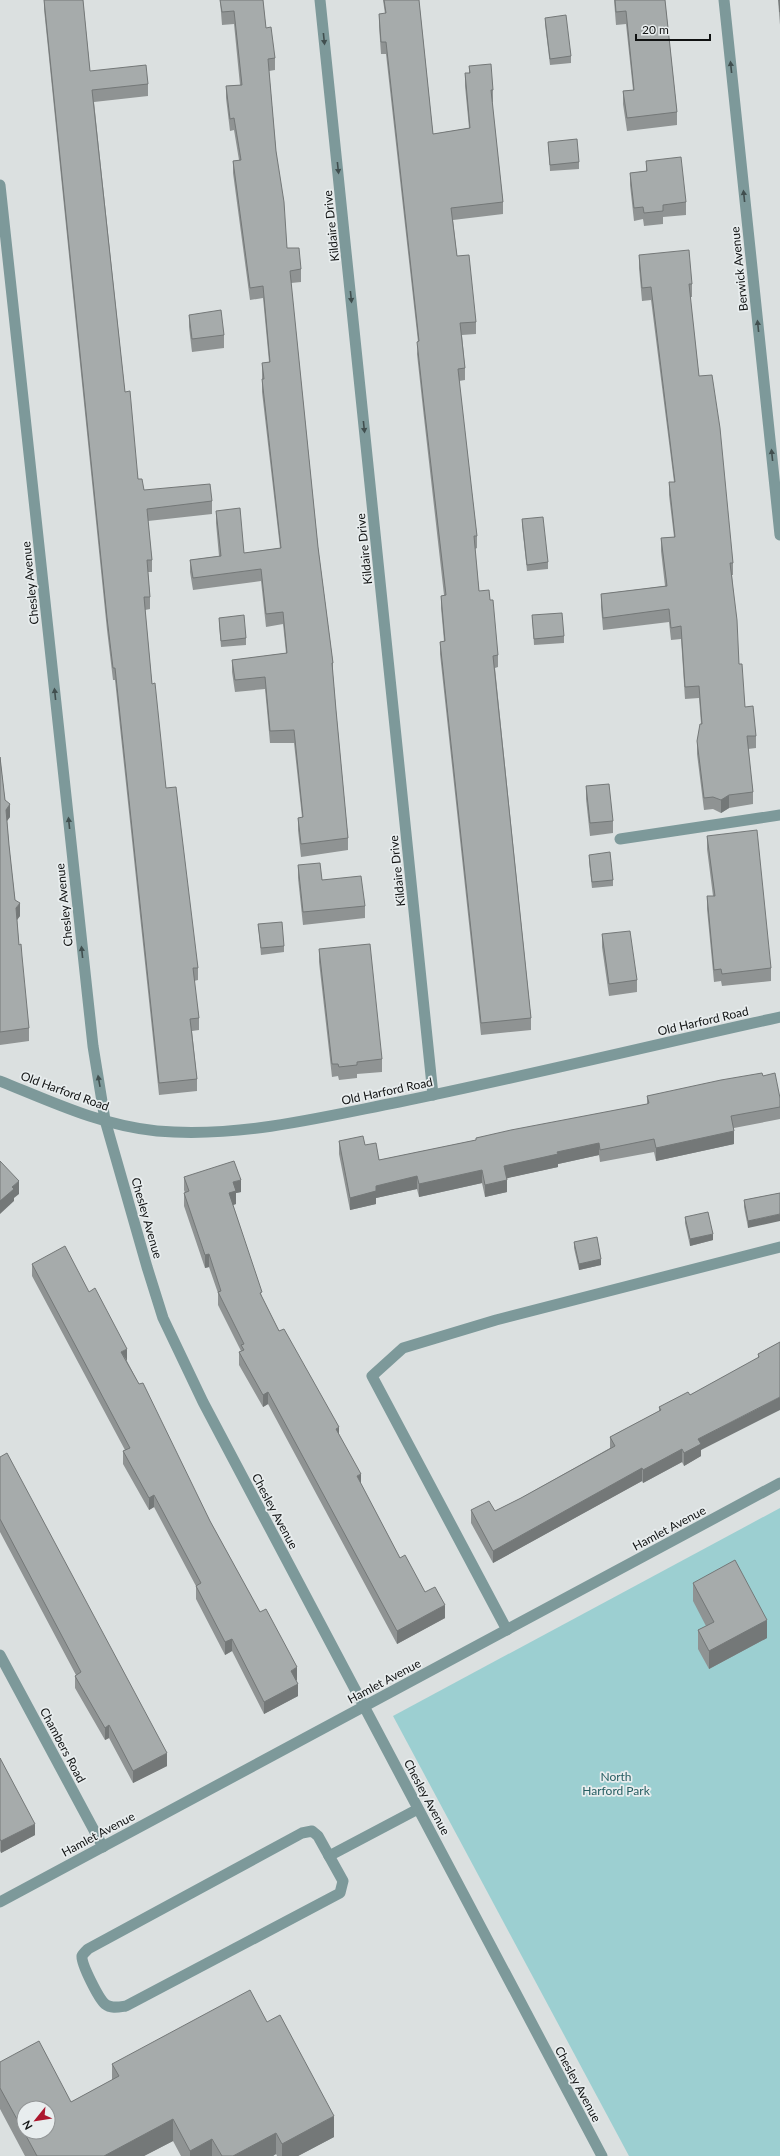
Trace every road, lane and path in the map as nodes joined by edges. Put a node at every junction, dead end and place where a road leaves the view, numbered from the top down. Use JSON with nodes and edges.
{"nodes":[{"id":1,"x":320,"y":0,"type":"edge"},
{"id":2,"x":724,"y":0,"type":"edge"},
{"id":3,"x":0,"y":185,"type":"edge"},
{"id":4,"x":780,"y":536,"type":"edge"},
{"id":5,"x":780,"y":815,"type":"edge"},
{"id":6,"x":620,"y":839,"type":"dead end"},
{"id":7,"x":780,"y":1017,"type":"edge"},
{"id":8,"x":0,"y":1081,"type":"edge"},
{"id":9,"x":433,"y":1095,"type":"junction"},
{"id":10,"x":105,"y":1120,"type":"junction"},
{"id":11,"x":780,"y":1247,"type":"edge"},
{"id":12,"x":780,"y":1483,"type":"edge"},
{"id":13,"x":506,"y":1630,"type":"junction"},
{"id":14,"x":0,"y":1655,"type":"edge"},
{"id":15,"x":364,"y":1706,"type":"junction"},
{"id":16,"x":418,"y":1809,"type":"junction"},
{"id":17,"x":103,"y":1847,"type":"junction"},
{"id":18,"x":329,"y":1856,"type":"junction"},
{"id":19,"x":0,"y":1902,"type":"edge"},
{"id":20,"x":602,"y":2156,"type":"edge"}],
"edges":[{"from":1,"to":9,"type":"street","name":"Kildaire Drive","one_way":true},
{"from":4,"to":2,"type":"street","name":"Berwick Avenue","one_way":true},
{"from":10,"to":3,"type":"street","name":"Chesley Avenue","one_way":true},
{"from":5,"to":6,"type":"street"},
{"from":7,"to":9,"type":"street","name":"Old Harford Road"},
{"from":8,"to":10,"type":"street","name":"Old Harford Road"},
{"from":9,"to":10,"type":"street","name":"Old Harford Road"},
{"from":10,"to":15,"type":"street","name":"Chesley Avenue"},
{"from":11,"to":13,"type":"street"},
{"from":12,"to":13,"type":"street","name":"Hamlet Avenue"},
{"from":13,"to":15,"type":"street","name":"Hamlet Avenue"},
{"from":14,"to":17,"type":"street","name":"Chambers Road"},
{"from":15,"to":16,"type":"street","name":"Chesley Avenue"},
{"from":15,"to":17,"type":"street","name":"Hamlet Avenue"},
{"from":16,"to":18,"type":"street"},
{"from":16,"to":20,"type":"street","name":"Chesley Avenue"},
{"from":17,"to":19,"type":"street","name":"Hamlet Avenue"},
{"from":18,"to":18,"type":"street"}]}
